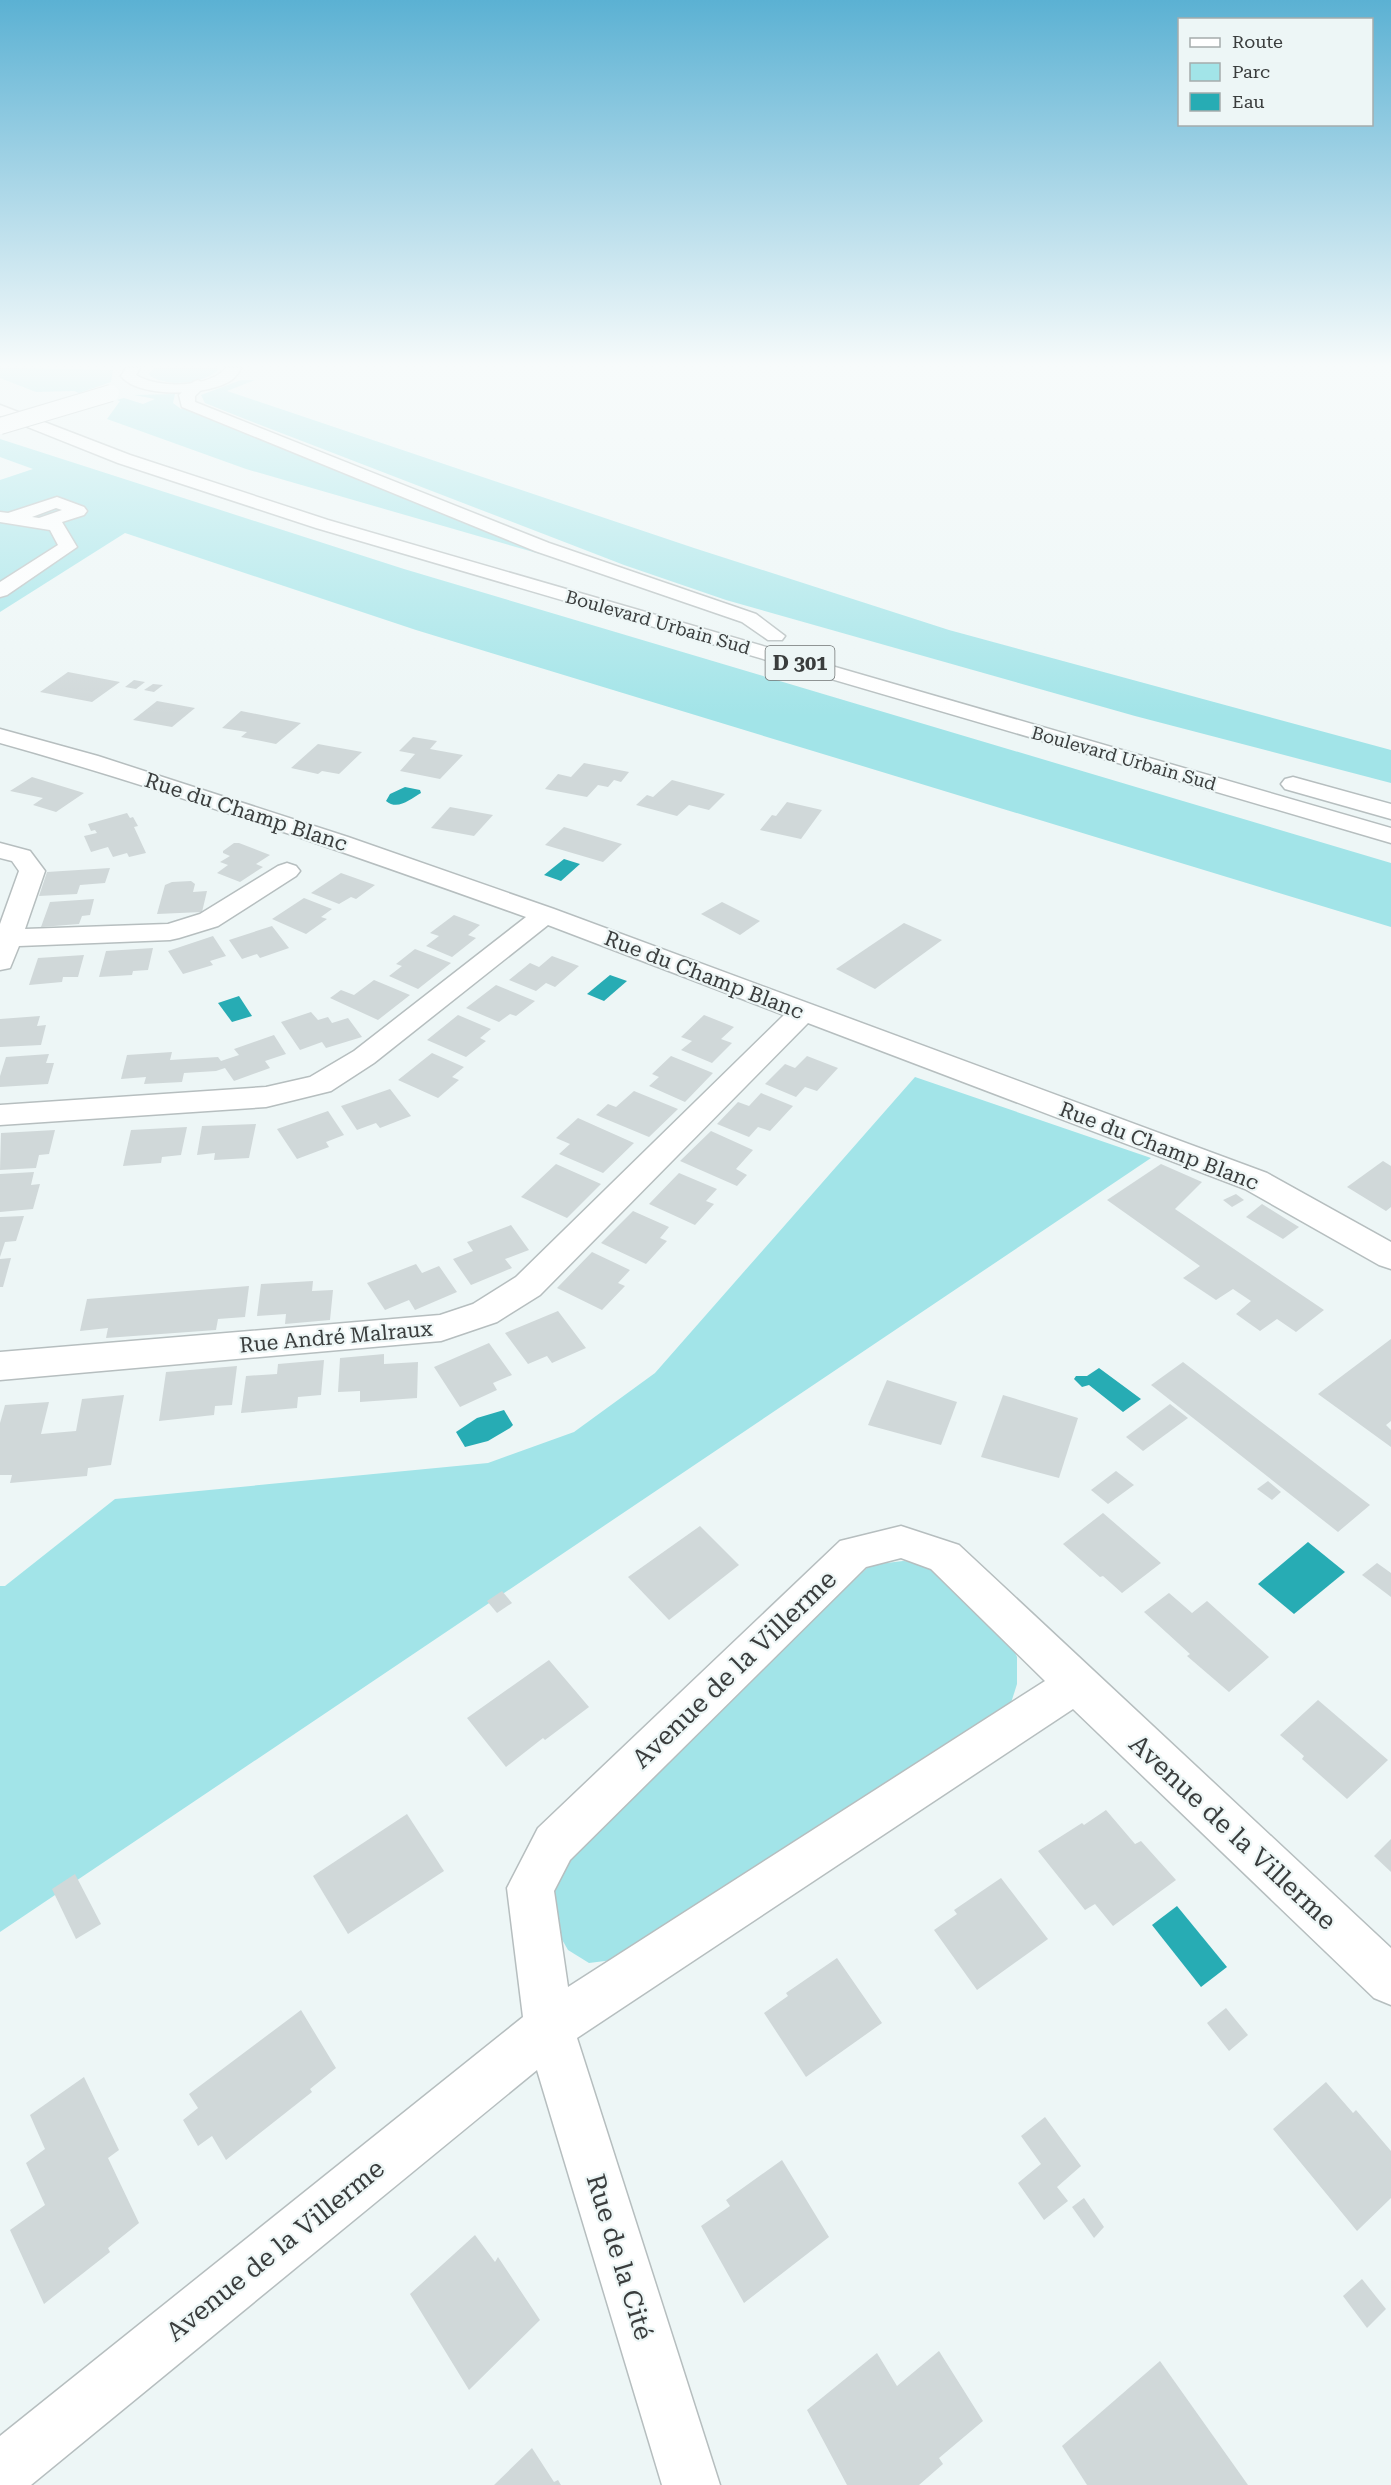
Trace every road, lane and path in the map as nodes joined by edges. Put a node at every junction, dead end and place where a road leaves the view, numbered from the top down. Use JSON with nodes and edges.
{"nodes":[{"id":1,"x":166,"y":484,"type":"edge"},
{"id":2,"x":196,"y":484,"type":"edge"},
{"id":3,"x":254,"y":484,"type":"edge"},
{"id":4,"x":386,"y":484,"type":"edge"},
{"id":5,"x":210,"y":489,"type":"junction"},
{"id":6,"x":293,"y":496,"type":"dead end"},
{"id":7,"x":4,"y":518,"type":"edge"},
{"id":8,"x":41,"y":523,"type":"junction"},
{"id":9,"x":605,"y":587,"type":"dead end"},
{"id":10,"x":0,"y":591,"type":"edge"},
{"id":11,"x":775,"y":636,"type":"junction"},
{"id":12,"x":1003,"y":701,"type":"dead end"},
{"id":13,"x":0,"y":736,"type":"edge"},
{"id":14,"x":1277,"y":779,"type":"dead end"},
{"id":15,"x":1391,"y":812,"type":"edge"},
{"id":16,"x":1391,"y":836,"type":"edge"},
{"id":17,"x":0,"y":850,"type":"edge"},
{"id":18,"x":287,"y":871,"type":"dead end"},
{"id":19,"x":545,"y":915,"type":"junction"},
{"id":20,"x":4,"y":950,"type":"edge"},
{"id":21,"x":802,"y":1012,"type":"junction"},
{"id":22,"x":0,"y":1115,"type":"edge"},
{"id":23,"x":1391,"y":1257,"type":"edge"},
{"id":24,"x":0,"y":1366,"type":"edge"},
{"id":25,"x":1076,"y":1684,"type":"junction"},
{"id":26,"x":1391,"y":1981,"type":"edge"},
{"id":27,"x":549,"y":2028,"type":"junction"},
{"id":28,"x":0,"y":2473,"type":"edge"},
{"id":29,"x":691,"y":2485,"type":"edge"}],
"edges":[{"from":1,"to":5,"type":"main road"},
{"from":2,"to":5,"type":"main road","name":"Boulevard Urbain Sud","number":"D 301"},
{"from":3,"to":6,"type":"main road"},
{"from":4,"to":11,"type":"main road"},
{"from":5,"to":16,"type":"main road","name":"Boulevard Urbain Sud","number":"D 301"},
{"from":7,"to":8,"type":"main road"},
{"from":7,"to":8,"type":"main road"},
{"from":8,"to":10,"type":"main road"},
{"from":9,"to":11,"type":"main road","name":"Boulevard Urbain Sud","number":"D 301"},
{"from":11,"to":12,"type":"main road","name":"Boulevard Urbain Sud","number":"D 301"},
{"from":13,"to":19,"type":"main road","name":"Rue du Champ Blanc"},
{"from":14,"to":15,"type":"main road"},
{"from":17,"to":20,"type":"main road"},
{"from":18,"to":20,"type":"main road"},
{"from":19,"to":21,"type":"main road","name":"Rue du Champ Blanc"},
{"from":19,"to":22,"type":"main road"},
{"from":21,"to":23,"type":"main road","name":"Rue du Champ Blanc"},
{"from":21,"to":24,"type":"main road","name":"Rue André Malraux"},
{"from":25,"to":26,"type":"main road","name":"Avenue de la Villerme"},
{"from":25,"to":27,"type":"main road","name":"Avenue de la Villerme"},
{"from":25,"to":27,"type":"main road","name":"Avenue de la Villerme"},
{"from":27,"to":28,"type":"main road","name":"Avenue de la Villerme"},
{"from":27,"to":29,"type":"main road","name":"Rue de la Cité"}]}
